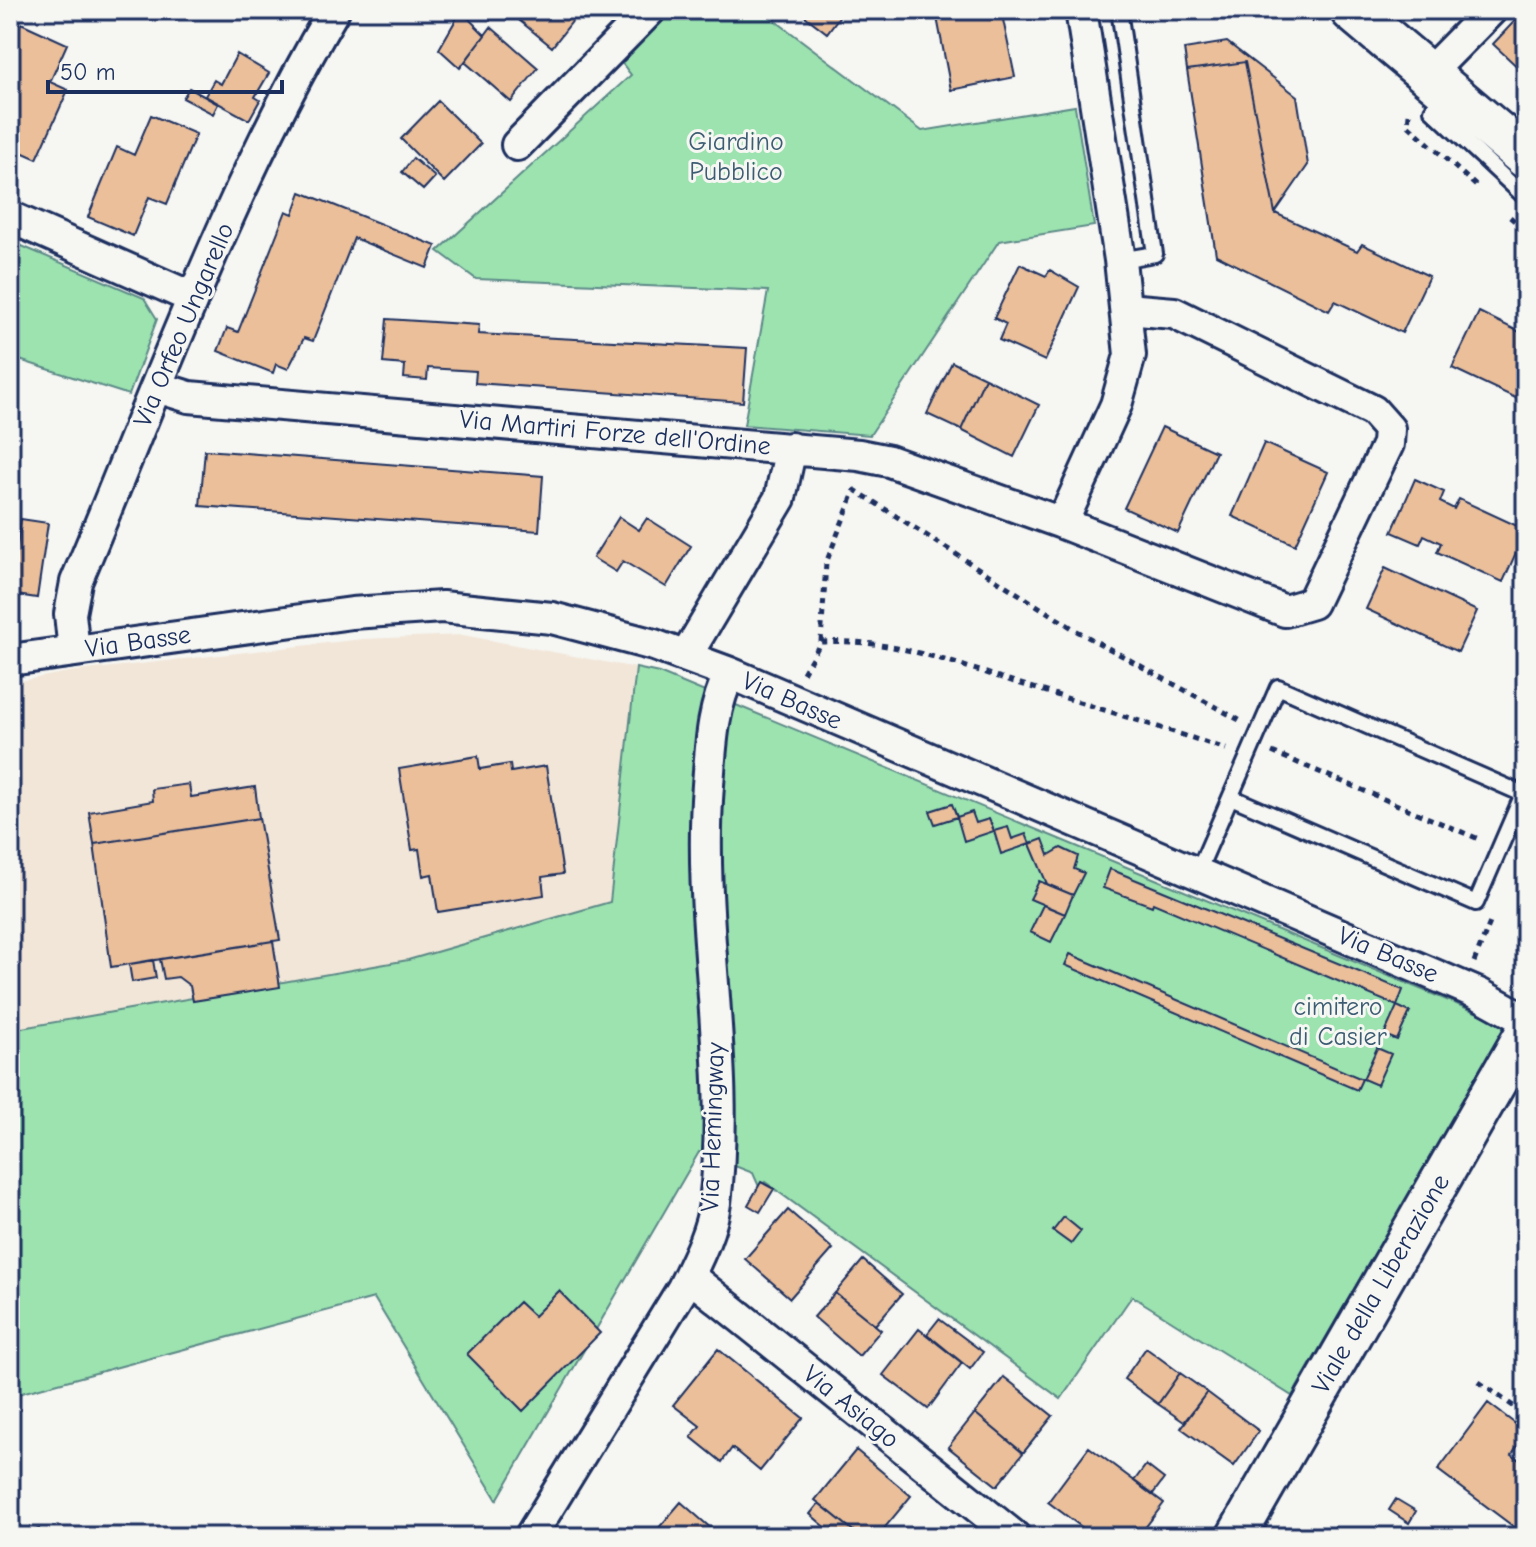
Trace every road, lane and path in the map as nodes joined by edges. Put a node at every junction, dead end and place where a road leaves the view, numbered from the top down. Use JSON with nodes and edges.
{"nodes":[{"id":1,"x":334,"y":10,"type":"edge"},
{"id":2,"x":650,"y":10,"type":"edge"},
{"id":3,"x":1081,"y":10,"type":"edge"},
{"id":4,"x":1119,"y":10,"type":"edge"},
{"id":5,"x":1352,"y":10,"type":"edge"},
{"id":6,"x":1491,"y":10,"type":"edge"},
{"id":7,"x":1440,"y":82,"type":"junction"},
{"id":8,"x":517,"y":145,"type":"dead end"},
{"id":9,"x":1526,"y":157,"type":"edge"},
{"id":10,"x":1526,"y":198,"type":"edge"},
{"id":11,"x":10,"y":217,"type":"edge"},
{"id":12,"x":1120,"y":260,"type":"junction"},
{"id":13,"x":193,"y":298,"type":"junction"},
{"id":14,"x":1126,"y":309,"type":"junction"},
{"id":15,"x":157,"y":387,"type":"junction"},
{"id":16,"x":791,"y":448,"type":"junction"},
{"id":17,"x":1062,"y":523,"type":"junction"},
{"id":18,"x":821,"y":642,"type":"junction"},
{"id":19,"x":74,"y":651,"type":"junction"},
{"id":20,"x":686,"y":656,"type":"junction"},
{"id":21,"x":10,"y":660,"type":"edge"},
{"id":22,"x":730,"y":673,"type":"junction"},
{"id":23,"x":802,"y":676,"type":"dead end"},
{"id":24,"x":1243,"y":722,"type":"dead end"},
{"id":25,"x":1226,"y":749,"type":"dead end"},
{"id":26,"x":1273,"y":752,"type":"dead end"},
{"id":27,"x":1231,"y":797,"type":"junction"},
{"id":28,"x":1487,"y":843,"type":"dead end"},
{"id":29,"x":1197,"y":874,"type":"junction"},
{"id":30,"x":1526,"y":1020,"type":"edge"},
{"id":31,"x":1526,"y":1031,"type":"edge"},
{"id":32,"x":689,"y":1276,"type":"junction"},
{"id":33,"x":1479,"y":1382,"type":"dead end"},
{"id":34,"x":1526,"y":1415,"type":"edge"},
{"id":35,"x":1238,"y":1536,"type":"edge"},
{"id":36,"x":530,"y":1537,"type":"edge"},
{"id":37,"x":1015,"y":1537,"type":"edge"}],
"edges":[{"from":1,"to":13,"type":"street","name":"Via Orfeo Ungarello"},
{"from":2,"to":8,"type":"street"},
{"from":3,"to":12,"type":"street"},
{"from":4,"to":12,"type":"lane"},
{"from":5,"to":7,"type":"main road"},
{"from":6,"to":7,"type":"street"},
{"from":7,"to":9,"type":"main road"},
{"from":7,"to":10,"type":"lane"},
{"from":11,"to":13,"type":"street"},
{"from":12,"to":14,"type":"street"},
{"from":13,"to":15,"type":"street","name":"Via Orfeo Ungarello"},
{"from":14,"to":17,"type":"street"},
{"from":14,"to":17,"type":"street","name":"Via Martiri Forze dell'Ordine"},
{"from":15,"to":16,"type":"street","name":"Via Martiri Forze dell'Ordine"},
{"from":15,"to":19,"type":"street","name":"Via Orfeo Ungarello"},
{"from":16,"to":17,"type":"street","name":"Via Martiri Forze dell'Ordine"},
{"from":16,"to":20,"type":"street"},
{"from":18,"to":23,"type":"path"},
{"from":18,"to":24,"type":"path"},
{"from":18,"to":25,"type":"path"},
{"from":19,"to":20,"type":"street","name":"Via Basse"},
{"from":19,"to":21,"type":"street","name":"Via Basse"},
{"from":20,"to":22,"type":"street","name":"Via Basse"},
{"from":22,"to":29,"type":"street","name":"Via Basse"},
{"from":22,"to":32,"type":"street","name":"Via Hemingway"},
{"from":26,"to":28,"type":"path"},
{"from":27,"to":27,"type":"lane"},
{"from":27,"to":29,"type":"lane"},
{"from":29,"to":30,"type":"street","name":"Via Basse"},
{"from":31,"to":35,"type":"street","name":"Viale della Liberazione"},
{"from":32,"to":36,"type":"street","name":"Via Hemingway"},
{"from":32,"to":37,"type":"street","name":"Via Asiago"},
{"from":33,"to":34,"type":"path"}]}
